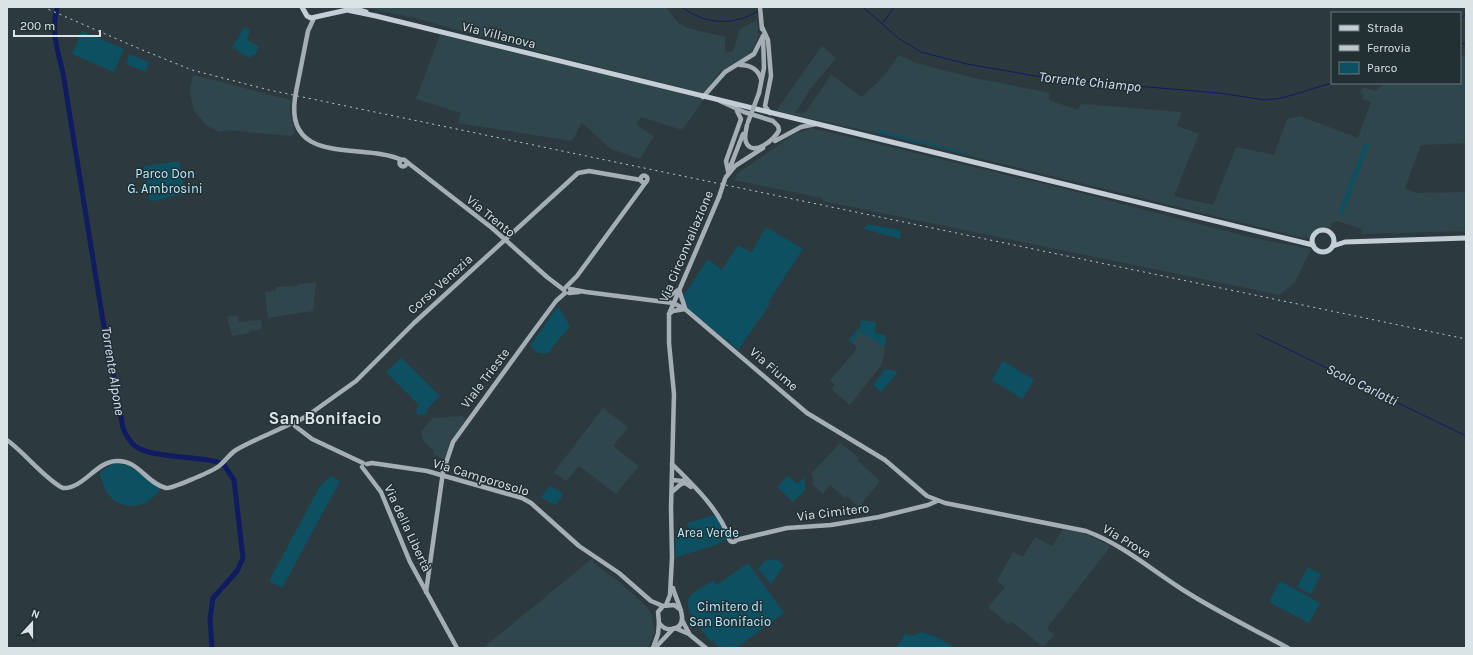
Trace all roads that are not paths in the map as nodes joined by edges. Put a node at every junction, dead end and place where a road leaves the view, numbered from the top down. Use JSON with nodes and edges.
{"nodes":[{"id":1,"x":338,"y":7,"type":"edge"},
{"id":2,"x":348,"y":7,"type":"edge"},
{"id":3,"x":760,"y":7,"type":"edge"},
{"id":4,"x":305,"y":10,"type":"edge"},
{"id":5,"x":336,"y":13,"type":"junction"},
{"id":6,"x":376,"y":16,"type":"junction"},
{"id":7,"x":314,"y":18,"type":"junction"},
{"id":8,"x":762,"y":27,"type":"junction"},
{"id":9,"x":308,"y":31,"type":"junction"},
{"id":10,"x":763,"y":36,"type":"junction"},
{"id":11,"x":754,"y":54,"type":"junction"},
{"id":12,"x":764,"y":57,"type":"junction"},
{"id":13,"x":738,"y":65,"type":"junction"},
{"id":14,"x":762,"y":82,"type":"junction"},
{"id":15,"x":711,"y":90,"type":"junction"},
{"id":16,"x":704,"y":97,"type":"junction"},
{"id":17,"x":716,"y":100,"type":"junction"},
{"id":18,"x":732,"y":107,"type":"junction"},
{"id":19,"x":771,"y":113,"type":"junction"},
{"id":20,"x":747,"y":124,"type":"junction"},
{"id":21,"x":816,"y":124,"type":"junction"},
{"id":22,"x":736,"y":154,"type":"junction"},
{"id":23,"x":743,"y":160,"type":"junction"},
{"id":24,"x":728,"y":171,"type":"junction"},
{"id":25,"x":726,"y":178,"type":"junction"},
{"id":26,"x":643,"y":180,"type":"joint"},
{"id":27,"x":1333,"y":236,"type":"junction"},
{"id":28,"x":1313,"y":238,"type":"junction"},
{"id":29,"x":1466,"y":238,"type":"edge"},
{"id":30,"x":505,"y":240,"type":"junction"},
{"id":31,"x":1296,"y":240,"type":"junction"},
{"id":32,"x":1345,"y":242,"type":"junction"},
{"id":33,"x":1313,"y":245,"type":"junction"},
{"id":34,"x":1333,"y":246,"type":"junction"},
{"id":35,"x":554,"y":283,"type":"junction"},
{"id":36,"x":566,"y":290,"type":"junction"},
{"id":37,"x":679,"y":290,"type":"junction"},
{"id":38,"x":580,"y":291,"type":"junction"},
{"id":39,"x":661,"y":301,"type":"junction"},
{"id":40,"x":673,"y":303,"type":"junction"},
{"id":41,"x":685,"y":309,"type":"junction"},
{"id":42,"x":669,"y":314,"type":"junction"},
{"id":43,"x":296,"y":424,"type":"junction"},
{"id":44,"x":7,"y":440,"type":"edge"},
{"id":45,"x":672,"y":464,"type":"junction"},
{"id":46,"x":363,"y":465,"type":"junction"},
{"id":47,"x":442,"y":475,"type":"junction"},
{"id":48,"x":672,"y":478,"type":"junction"},
{"id":49,"x":685,"y":479,"type":"junction"},
{"id":50,"x":699,"y":491,"type":"junction"},
{"id":51,"x":672,"y":493,"type":"junction"},
{"id":52,"x":935,"y":500,"type":"junction"},
{"id":53,"x":428,"y":575,"type":"junction"},
{"id":54,"x":423,"y":582,"type":"junction"},
{"id":55,"x":672,"y":584,"type":"junction"},
{"id":56,"x":426,"y":592,"type":"junction"},
{"id":57,"x":651,"y":601,"type":"junction"},
{"id":58,"x":665,"y":605,"type":"junction"},
{"id":59,"x":681,"y":610,"type":"junction"},
{"id":60,"x":658,"y":615,"type":"junction"},
{"id":61,"x":682,"y":620,"type":"junction"},
{"id":62,"x":659,"y":623,"type":"junction"},
{"id":63,"x":674,"y":629,"type":"junction"},
{"id":64,"x":690,"y":635,"type":"junction"},
{"id":65,"x":457,"y":648,"type":"edge"},
{"id":66,"x":654,"y":648,"type":"edge"},
{"id":67,"x":706,"y":648,"type":"edge"},
{"id":68,"x":1288,"y":648,"type":"edge"}],
"edges":[{"from":1,"to":5,"type":"main road"},
{"from":2,"to":6,"type":"main road","name":"Via Villanova"},
{"from":3,"to":8,"type":"street"},
{"from":4,"to":7,"type":"main road"},
{"from":4,"to":9,"type":"street"},
{"from":5,"to":6,"type":"main road","name":"Via Villanova"},
{"from":5,"to":7,"type":"main road","name":"Via Villanova"},
{"from":6,"to":16,"type":"main road","name":"Via Villanova"},
{"from":7,"to":9,"type":"street"},
{"from":8,"to":10,"type":"street","name":"Via Circonvallazione"},
{"from":8,"to":19,"type":"street"},
{"from":9,"to":30,"type":"street","name":"Via Trento","bridge":true},
{"from":10,"to":11,"type":"street"},
{"from":10,"to":12,"type":"street","name":"Via Circonvallazione"},
{"from":11,"to":12,"type":"street"},
{"from":11,"to":13,"type":"street"},
{"from":12,"to":14,"type":"street","name":"Via Circonvallazione"},
{"from":13,"to":14,"type":"street"},
{"from":13,"to":15,"type":"street"},
{"from":14,"to":20,"type":"street","name":"Via Circonvallazione","bridge":true},
{"from":15,"to":16,"type":"street"},
{"from":15,"to":17,"type":"street"},
{"from":16,"to":17,"type":"main road","name":"Via Villanova"},
{"from":17,"to":18,"type":"street"},
{"from":17,"to":19,"type":"main road","name":"Via Villanova"},
{"from":18,"to":20,"type":"street"},
{"from":18,"to":24,"type":"street"},
{"from":19,"to":21,"type":"main road","name":"Via Villanova"},
{"from":20,"to":22,"type":"street","name":"Via Circonvallazione"},
{"from":21,"to":23,"type":"street"},
{"from":21,"to":31,"type":"main road","name":"Via Villanova"},
{"from":22,"to":23,"type":"street"},
{"from":22,"to":24,"type":"street","name":"Via Circonvallazione"},
{"from":23,"to":25,"type":"street"},
{"from":24,"to":25,"type":"street","name":"Via Circonvallazione"},
{"from":25,"to":37,"type":"street","name":"Via Circonvallazione","bridge":true},
{"from":26,"to":30,"type":"street","name":"Corso Venezia"},
{"from":26,"to":36,"type":"street","name":"Viale Trieste"},
{"from":27,"to":28,"type":"main road"},
{"from":27,"to":32,"type":"main road"},
{"from":27,"to":34,"type":"main road"},
{"from":28,"to":31,"type":"main road"},
{"from":28,"to":33,"type":"main road"},
{"from":29,"to":32,"type":"main road"},
{"from":30,"to":35,"type":"street","name":"Via Trento"},
{"from":30,"to":43,"type":"street","name":"Corso Venezia"},
{"from":31,"to":33,"type":"main road","name":"Via Villanova"},
{"from":32,"to":34,"type":"main road"},
{"from":33,"to":34,"type":"main road"},
{"from":35,"to":36,"type":"street","name":"Via Trento"},
{"from":35,"to":36,"type":"street"},
{"from":36,"to":38,"type":"street","name":"Via Fiume"},
{"from":36,"to":38,"type":"street"},
{"from":36,"to":47,"type":"street","name":"Viale Trieste"},
{"from":37,"to":39,"type":"street"},
{"from":37,"to":40,"type":"street","name":"Via Circonvallazione"},
{"from":37,"to":41,"type":"street"},
{"from":38,"to":39,"type":"street","name":"Via Fiume"},
{"from":39,"to":40,"type":"street","name":"Via Fiume"},
{"from":39,"to":42,"type":"street"},
{"from":40,"to":41,"type":"street","name":"Via Fiume"},
{"from":40,"to":42,"type":"street","name":"Via Circonvallazione"},
{"from":41,"to":42,"type":"street"},
{"from":41,"to":52,"type":"street","name":"Via Fiume"},
{"from":42,"to":45,"type":"street","name":"Via Circonvallazione"},
{"from":43,"to":44,"type":"street"},
{"from":43,"to":46,"type":"street","name":"Via Camporosolo"},
{"from":45,"to":48,"type":"street","name":"Via Circonvallazione"},
{"from":45,"to":49,"type":"street"},
{"from":46,"to":47,"type":"street","name":"Via Camporosolo"},
{"from":46,"to":54,"type":"street","name":"Via della Libertà"},
{"from":47,"to":53,"type":"street","name":"Viale Trieste"},
{"from":47,"to":57,"type":"street","name":"Via Camporosolo"},
{"from":48,"to":49,"type":"street"},
{"from":48,"to":51,"type":"street","name":"Via Circonvallazione"},
{"from":49,"to":50,"type":"street"},
{"from":50,"to":51,"type":"street"},
{"from":50,"to":52,"type":"street","name":"Via Cimitero"},
{"from":51,"to":55,"type":"street","name":"Via Circonvallazione"},
{"from":52,"to":68,"type":"street","name":"Via Prova"},
{"from":53,"to":54,"type":"street"},
{"from":53,"to":56,"type":"street","name":"Viale Trieste"},
{"from":54,"to":56,"type":"street","name":"Via della Libertà"},
{"from":55,"to":58,"type":"street","name":"Via Circonvallazione"},
{"from":55,"to":59,"type":"street","name":"Via Circonvallazione"},
{"from":56,"to":65,"type":"street","name":"Via della Libertà"},
{"from":57,"to":58,"type":"street","name":"Via Camporosolo"},
{"from":57,"to":60,"type":"street","name":"Via Camporosolo"},
{"from":58,"to":59,"type":"street"},
{"from":58,"to":60,"type":"street"},
{"from":59,"to":61,"type":"street"},
{"from":60,"to":62,"type":"street"},
{"from":61,"to":63,"type":"street"},
{"from":61,"to":64,"type":"street"},
{"from":62,"to":63,"type":"street"},
{"from":62,"to":66,"type":"street"},
{"from":63,"to":64,"type":"street"},
{"from":63,"to":66,"type":"street"},
{"from":64,"to":67,"type":"street"}]}
